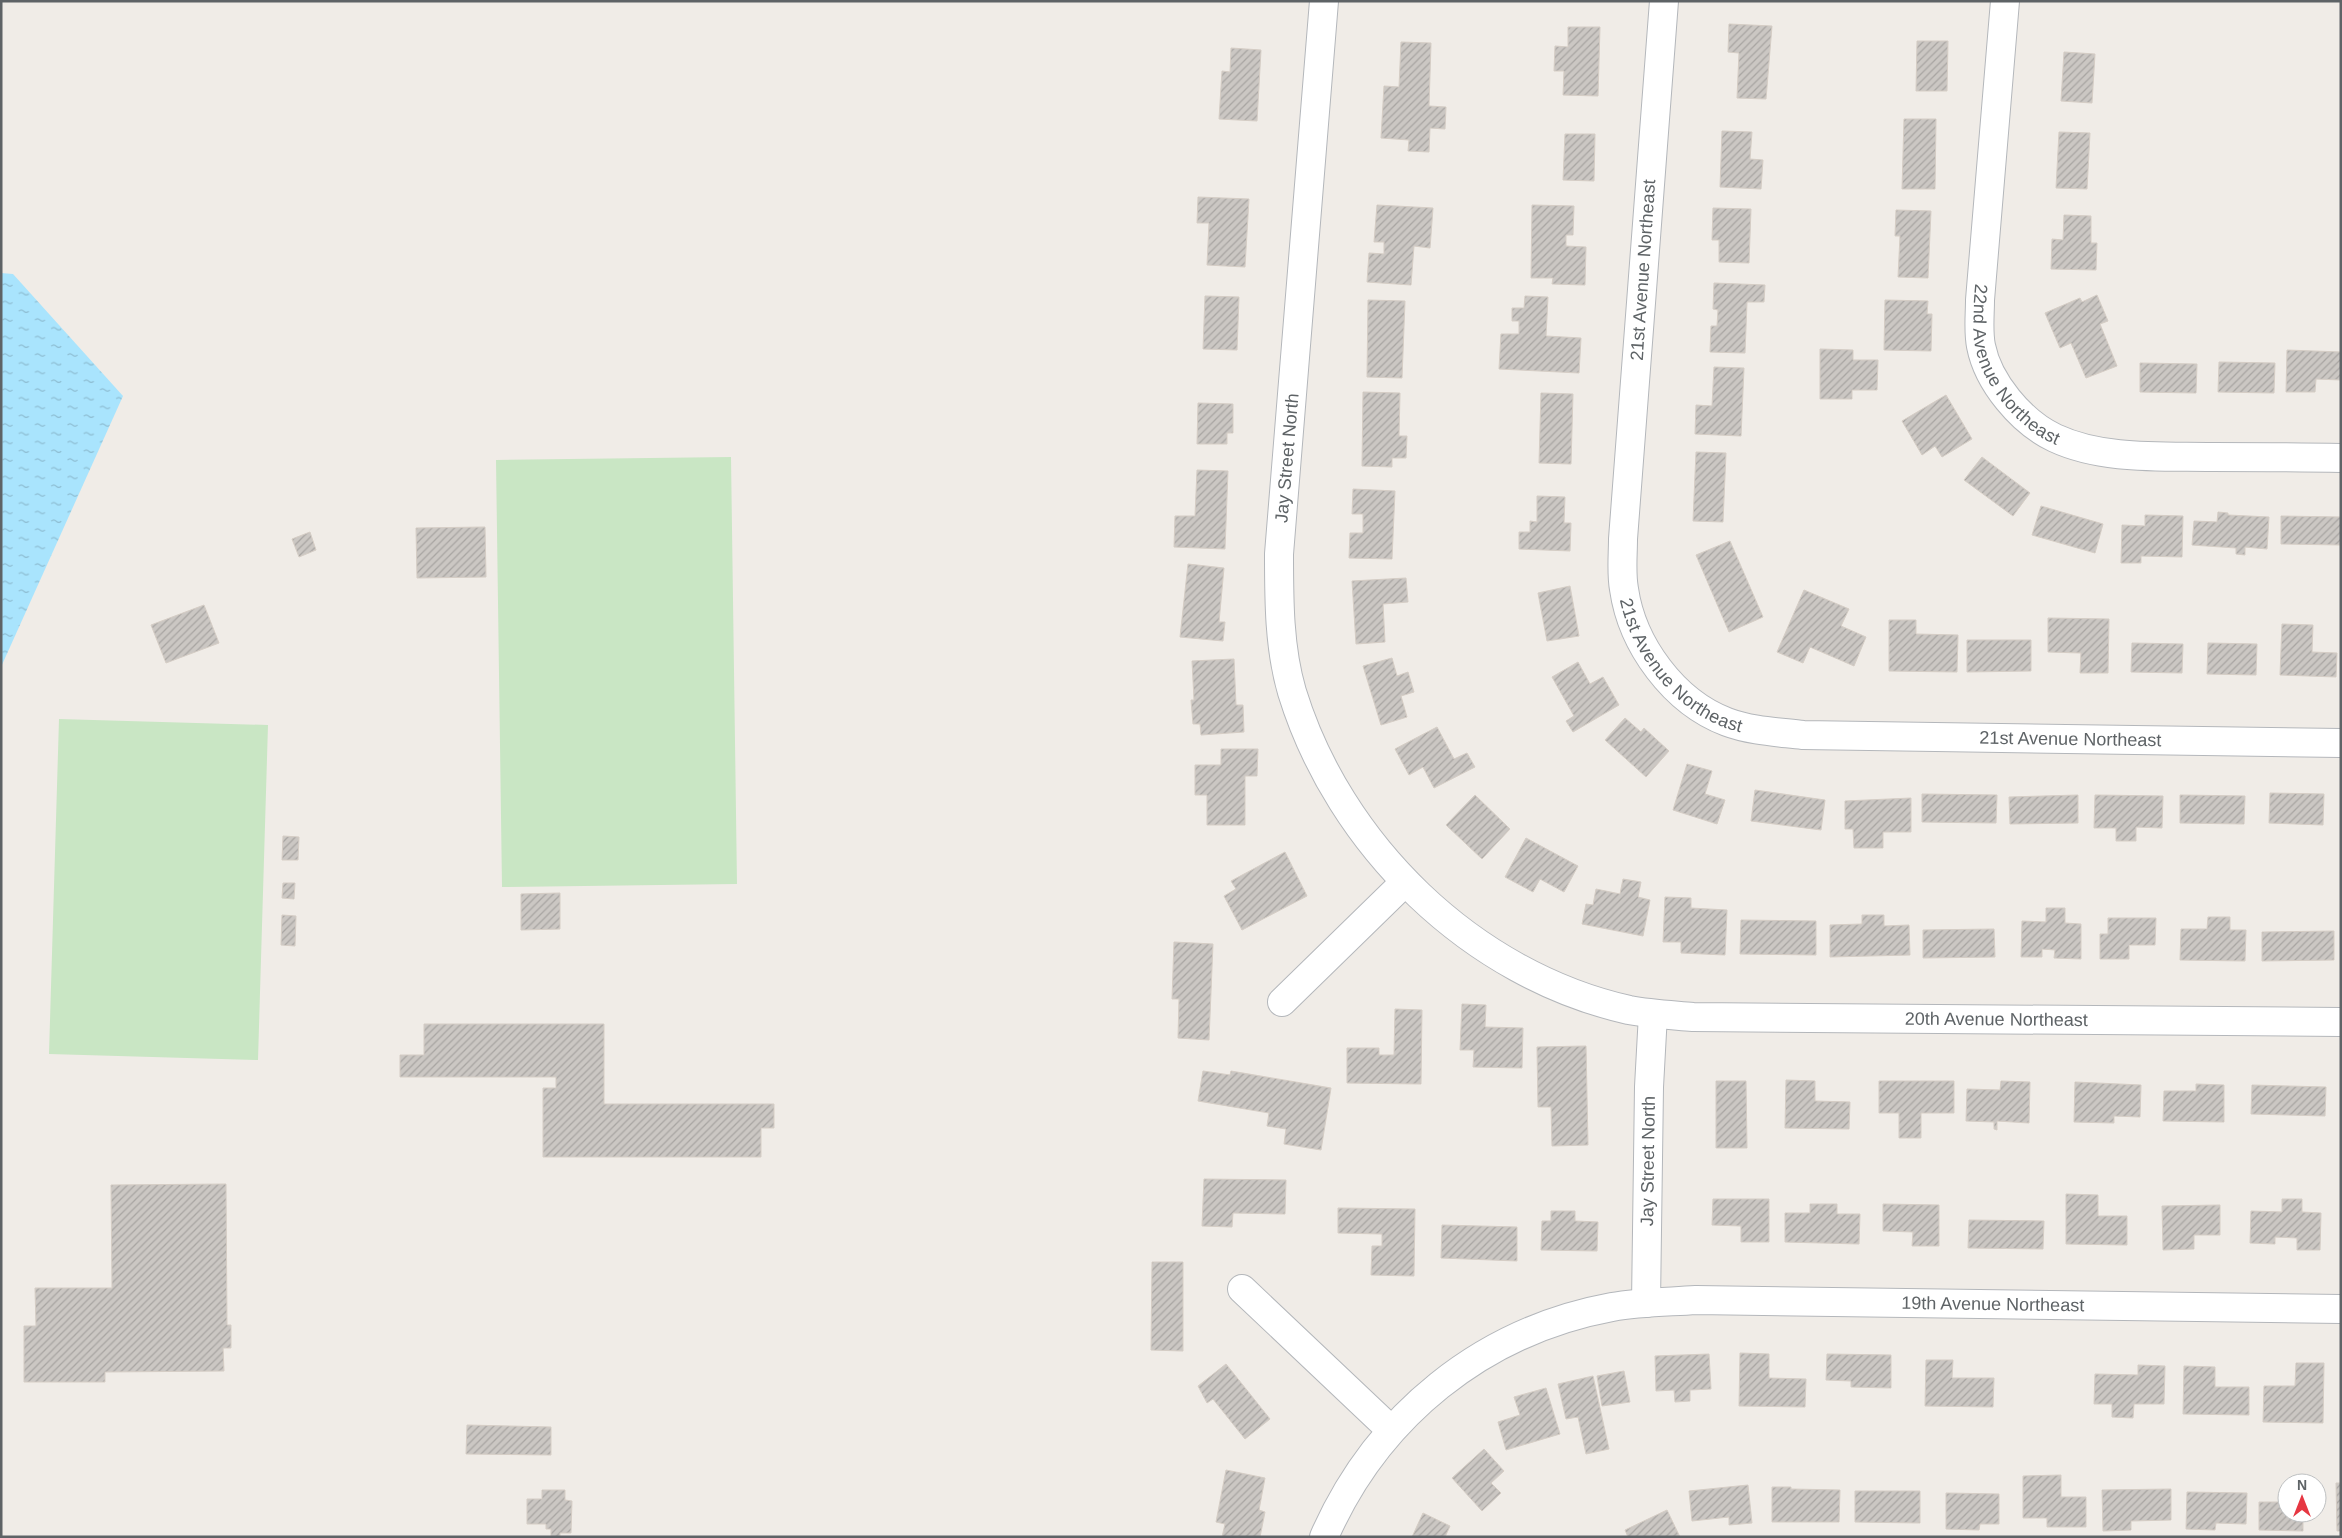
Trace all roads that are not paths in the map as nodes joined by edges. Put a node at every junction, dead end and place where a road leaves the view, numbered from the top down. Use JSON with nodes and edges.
{"nodes":[{"id":1,"x":1324,"y":1,"type":"edge"},
{"id":2,"x":1664,"y":1,"type":"edge"},
{"id":3,"x":2005,"y":1,"type":"edge"},
{"id":4,"x":2341,"y":458,"type":"edge"},
{"id":5,"x":2341,"y":743,"type":"edge"},
{"id":6,"x":1405,"y":882,"type":"junction"},
{"id":7,"x":1282,"y":1002,"type":"dead end"},
{"id":8,"x":1653,"y":1014,"type":"junction"},
{"id":9,"x":2341,"y":1022,"type":"edge"},
{"id":10,"x":1242,"y":1289,"type":"dead end"},
{"id":11,"x":1646,"y":1302,"type":"junction"},
{"id":12,"x":2341,"y":1309,"type":"edge"},
{"id":13,"x":1391,"y":1430,"type":"junction"},
{"id":14,"x":1324,"y":1537,"type":"edge"}],
"edges":[{"from":1,"to":6,"type":"street","name":"Jay Street North"},
{"from":2,"to":5,"type":"street","name":"21st Avenue Northeast"},
{"from":3,"to":4,"type":"street","name":"22nd Avenue Northeast"},
{"from":6,"to":7,"type":"street"},
{"from":6,"to":8,"type":"street","name":"Jay Street North"},
{"from":8,"to":9,"type":"street","name":"20th Avenue Northeast"},
{"from":8,"to":11,"type":"street","name":"Jay Street North"},
{"from":10,"to":13,"type":"street"},
{"from":11,"to":12,"type":"street","name":"19th Avenue Northeast"},
{"from":11,"to":13,"type":"street"},
{"from":13,"to":14,"type":"street"}]}
